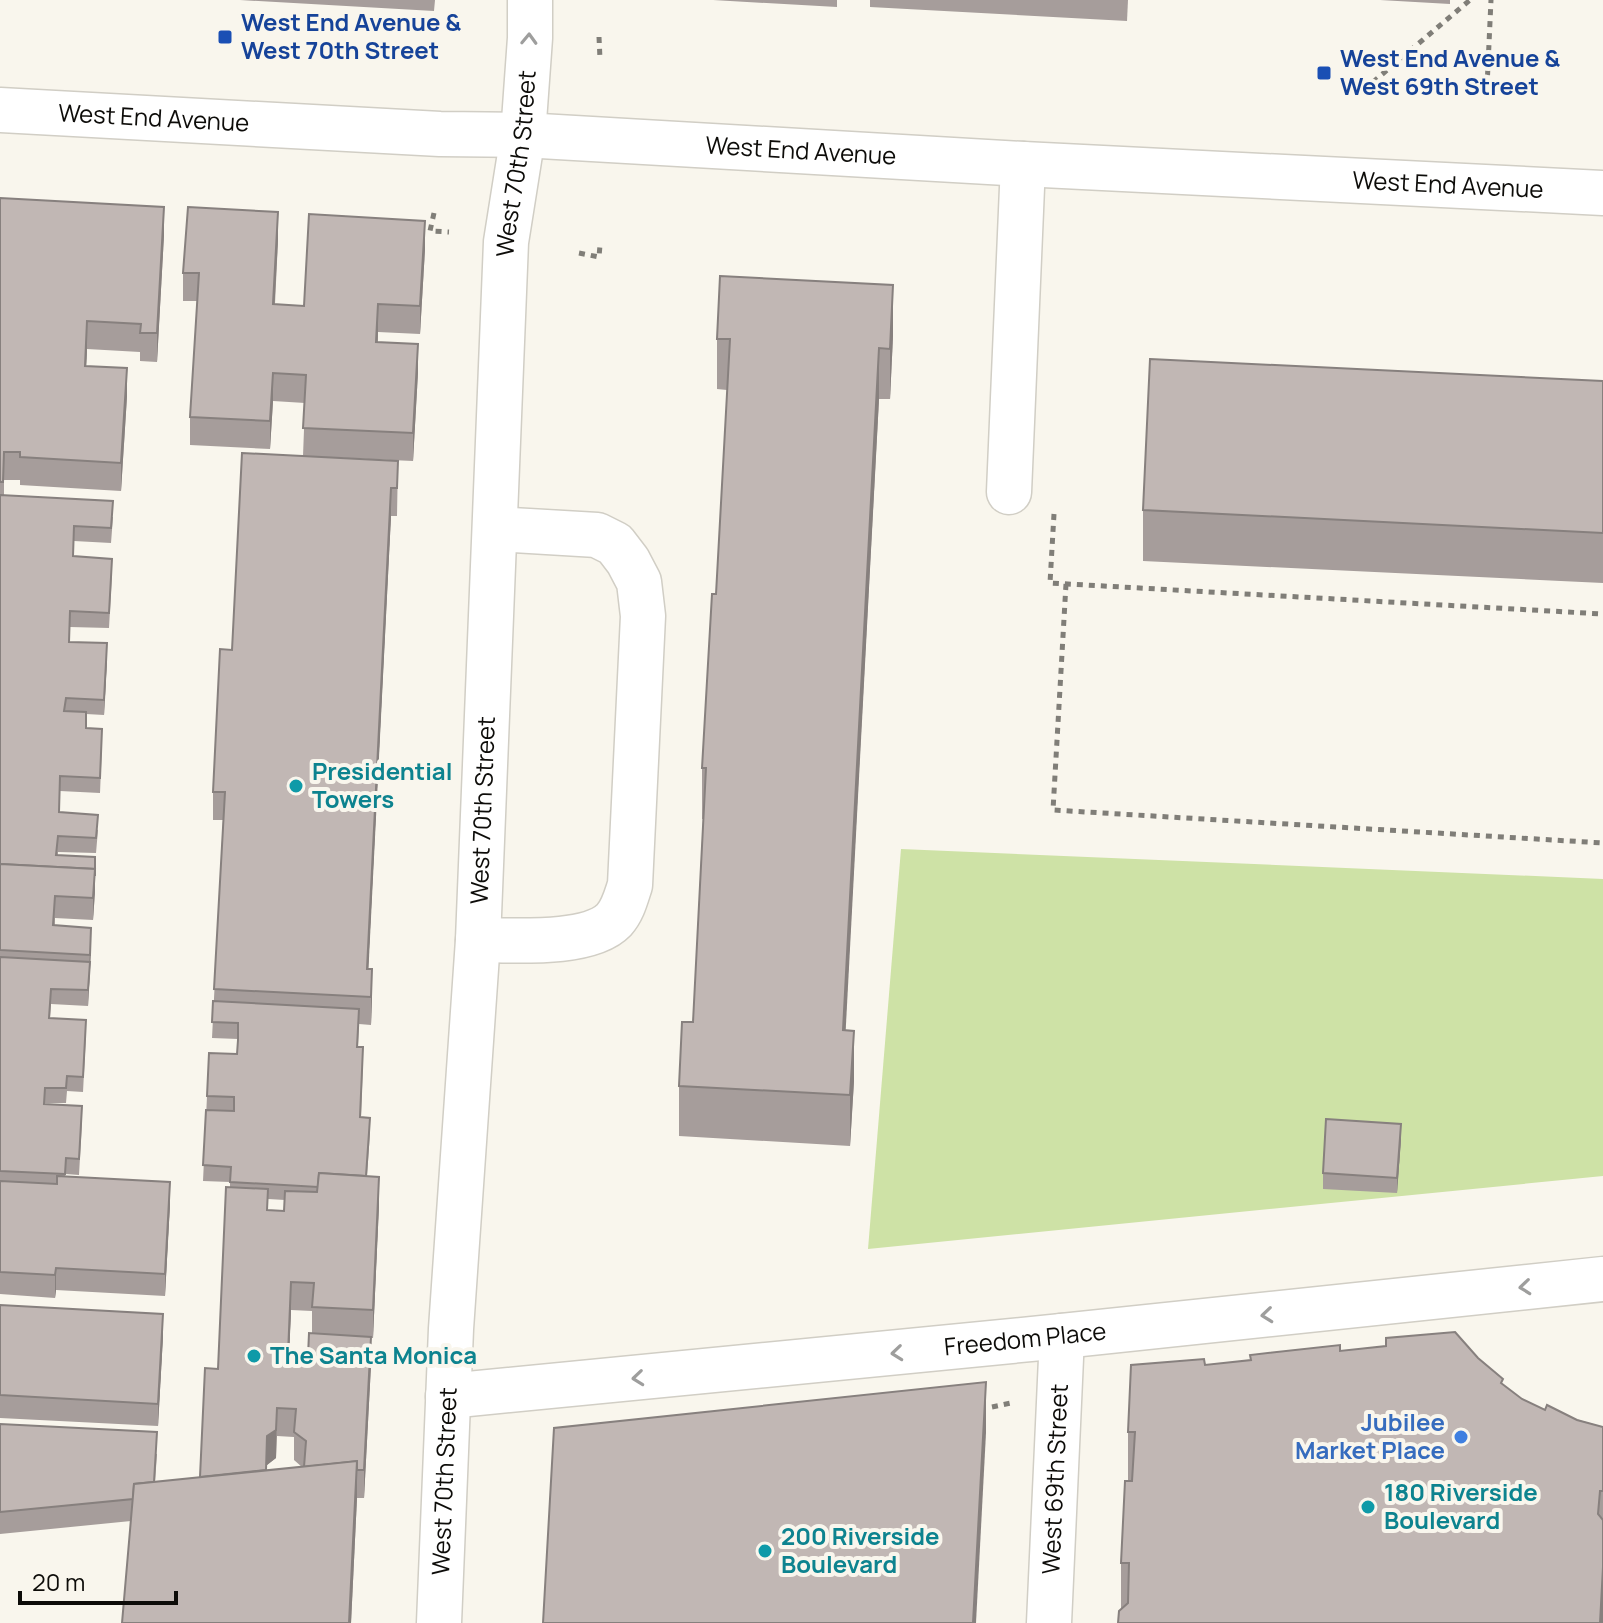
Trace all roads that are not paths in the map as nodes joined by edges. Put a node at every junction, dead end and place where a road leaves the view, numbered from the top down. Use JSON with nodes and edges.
{"nodes":[{"id":1,"x":530,"y":0,"type":"edge"},
{"id":2,"x":0,"y":110,"type":"edge"},
{"id":3,"x":523,"y":135,"type":"junction"},
{"id":4,"x":1023,"y":164,"type":"junction"},
{"id":5,"x":1603,"y":193,"type":"edge"},
{"id":6,"x":1009,"y":492,"type":"dead end"},
{"id":7,"x":496,"y":529,"type":"junction"},
{"id":8,"x":478,"y":940,"type":"junction"},
{"id":9,"x":1603,"y":1279,"type":"edge"},
{"id":10,"x":1062,"y":1336,"type":"junction"},
{"id":11,"x":448,"y":1396,"type":"junction"},
{"id":12,"x":439,"y":1623,"type":"edge"},
{"id":13,"x":1049,"y":1623,"type":"edge"}],
"edges":[{"from":3,"to":1,"type":"street","name":"West 70th Street","one_way":true},
{"from":2,"to":3,"type":"street","name":"West End Avenue"},
{"from":3,"to":4,"type":"street","name":"West End Avenue"},
{"from":3,"to":7,"type":"street","name":"West 70th Street"},
{"from":4,"to":5,"type":"street","name":"West End Avenue"},
{"from":4,"to":6,"type":"street"},
{"from":7,"to":8,"type":"street","name":"West 70th Street"},
{"from":7,"to":8,"type":"street"},
{"from":8,"to":11,"type":"street","name":"West 70th Street"},
{"from":9,"to":10,"type":"street","name":"Freedom Place","one_way":true},
{"from":10,"to":11,"type":"street","name":"Freedom Place","one_way":true},
{"from":10,"to":13,"type":"street","name":"West 69th Street"},
{"from":11,"to":12,"type":"street","name":"West 70th Street"}]}
